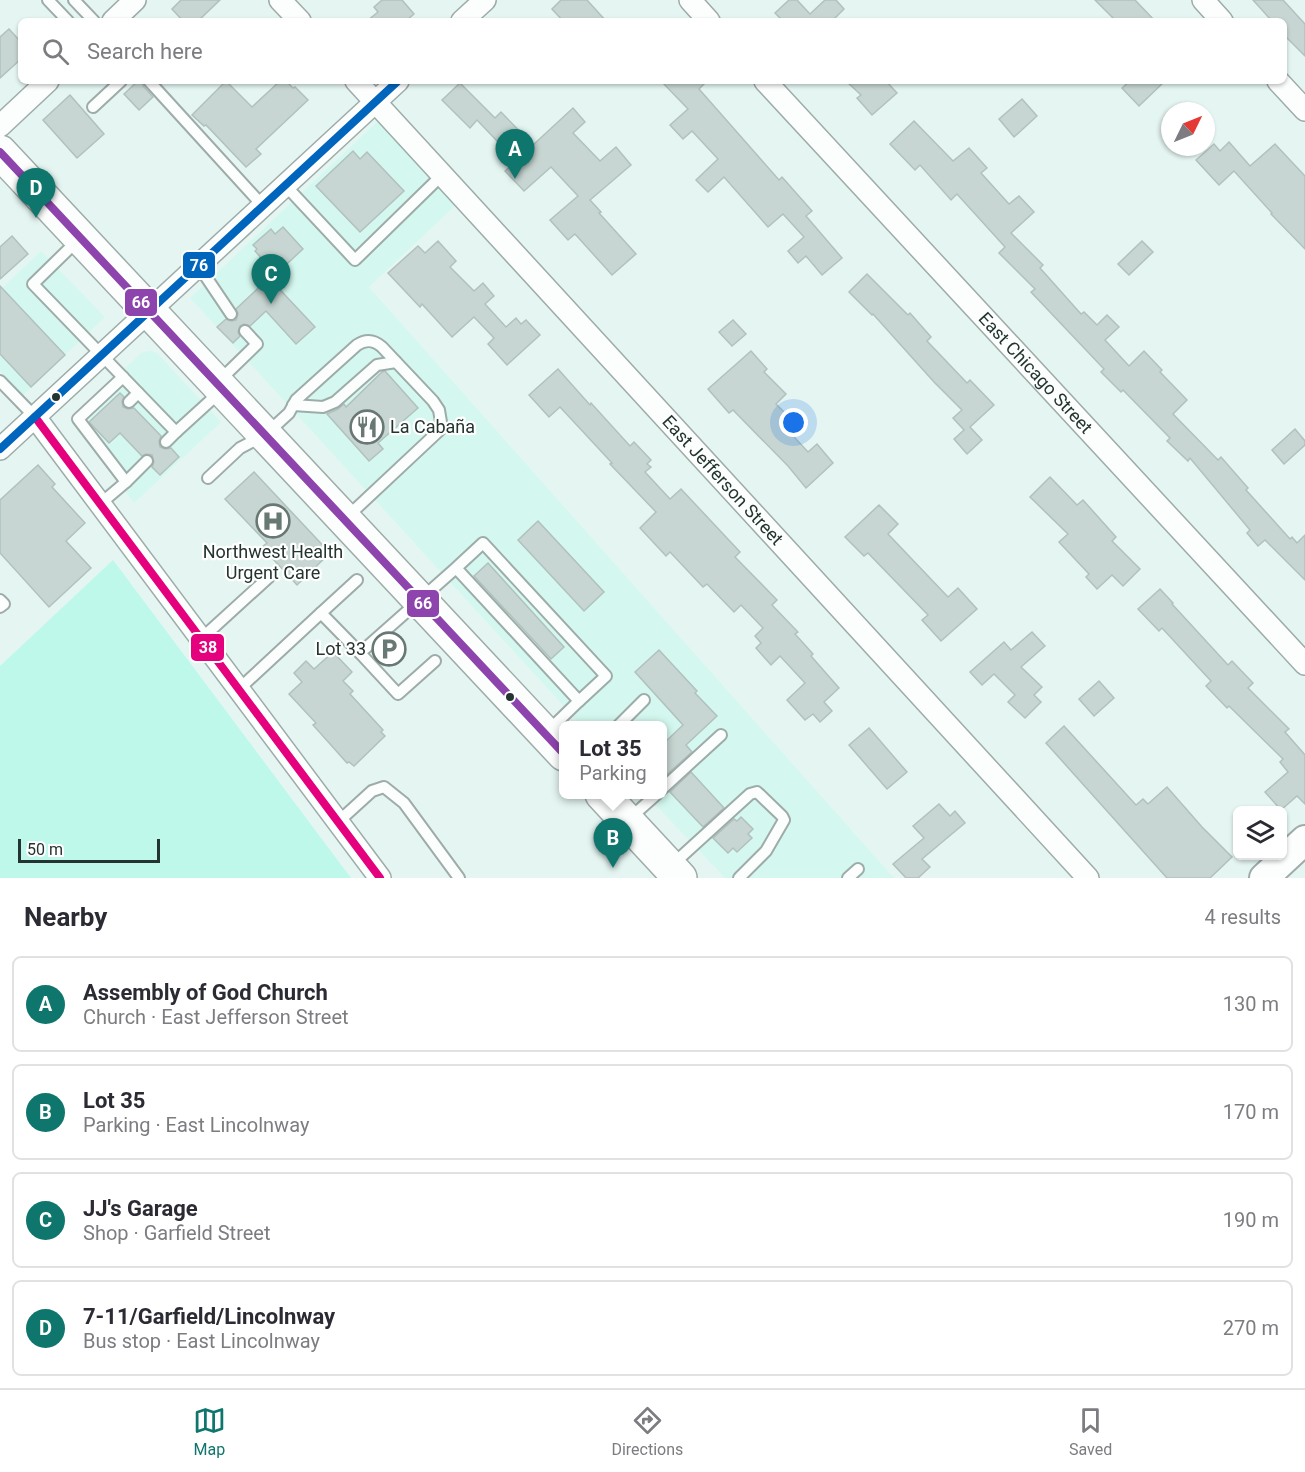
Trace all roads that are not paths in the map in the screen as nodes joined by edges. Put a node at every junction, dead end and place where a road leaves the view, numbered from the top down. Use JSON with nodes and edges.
{"nodes":[{"id":1,"x":48,"y":0,"type":"edge"},
{"id":2,"x":74,"y":0,"type":"edge"},
{"id":3,"x":135,"y":0,"type":"edge"},
{"id":4,"x":280,"y":0,"type":"edge"},
{"id":5,"x":485,"y":0,"type":"edge"},
{"id":6,"x":690,"y":0,"type":"edge"},
{"id":7,"x":1203,"y":0,"type":"edge"},
{"id":8,"x":65,"y":18,"type":"edge"},
{"id":9,"x":91,"y":18,"type":"edge"},
{"id":10,"x":116,"y":18,"type":"edge"},
{"id":11,"x":297,"y":18,"type":"edge"},
{"id":12,"x":465,"y":18,"type":"edge"},
{"id":13,"x":706,"y":18,"type":"edge"},
{"id":14,"x":1219,"y":18,"type":"edge"},
{"id":15,"x":45,"y":84,"type":"edge"},
{"id":16,"x":118,"y":84,"type":"edge"},
{"id":17,"x":152,"y":84,"type":"edge"},
{"id":18,"x":359,"y":84,"type":"edge"},
{"id":19,"x":395,"y":84,"type":"edge"},
{"id":20,"x":768,"y":84,"type":"edge"},
{"id":21,"x":1281,"y":84,"type":"edge"},
{"id":22,"x":375,"y":102,"type":"junction"},
{"id":23,"x":93,"y":107,"type":"dead end"},
{"id":24,"x":1305,"y":110,"type":"edge"},
{"id":25,"x":0,"y":126,"type":"edge"},
{"id":26,"x":0,"y":152,"type":"edge"},
{"id":27,"x":442,"y":175,"type":"junction"},
{"id":28,"x":285,"y":185,"type":"junction"},
{"id":29,"x":263,"y":206,"type":"junction"},
{"id":30,"x":81,"y":238,"type":"junction"},
{"id":31,"x":198,"y":265,"type":"junction"},
{"id":32,"x":149,"y":311,"type":"junction"},
{"id":33,"x":231,"y":314,"type":"dead end"},
{"id":34,"x":245,"y":331,"type":"dead end"},
{"id":35,"x":102,"y":355,"type":"junction"},
{"id":36,"x":396,"y":362,"type":"junction"},
{"id":37,"x":123,"y":377,"type":"junction"},
{"id":38,"x":0,"y":381,"type":"edge"},
{"id":39,"x":220,"y":387,"type":"junction"},
{"id":40,"x":138,"y":393,"type":"junction"},
{"id":41,"x":129,"y":402,"type":"dead end"},
{"id":42,"x":293,"y":405,"type":"junction"},
{"id":43,"x":35,"y":417,"type":"junction"},
{"id":44,"x":176,"y":432,"type":"junction"},
{"id":45,"x":265,"y":435,"type":"junction"},
{"id":46,"x":166,"y":442,"type":"dead end"},
{"id":47,"x":0,"y":449,"type":"edge"},
{"id":48,"x":147,"y":461,"type":"dead end"},
{"id":49,"x":207,"y":478,"type":"dead end"},
{"id":50,"x":126,"y":482,"type":"junction"},
{"id":51,"x":100,"y":504,"type":"junction"},
{"id":52,"x":344,"y":519,"type":"junction"},
{"id":53,"x":456,"y":568,"type":"junction"},
{"id":54,"x":269,"y":577,"type":"dead end"},
{"id":55,"x":357,"y":580,"type":"dead end"},
{"id":56,"x":0,"y":600,"type":"edge"},
{"id":57,"x":420,"y":601,"type":"junction"},
{"id":58,"x":0,"y":607,"type":"edge"},
{"id":59,"x":321,"y":613,"type":"junction"},
{"id":60,"x":201,"y":639,"type":"junction"},
{"id":61,"x":360,"y":653,"type":"junction"},
{"id":62,"x":435,"y":661,"type":"dead end"},
{"id":63,"x":1305,"y":664,"type":"edge"},
{"id":64,"x":239,"y":689,"type":"junction"},
{"id":65,"x":644,"y":700,"type":"dead end"},
{"id":66,"x":579,"y":701,"type":"junction"},
{"id":67,"x":567,"y":721,"type":"edge"},
{"id":68,"x":623,"y":721,"type":"edge"},
{"id":69,"x":721,"y":735,"type":"dead end"},
{"id":70,"x":554,"y":744,"type":"edge"},
{"id":71,"x":667,"y":785,"type":"edge"},
{"id":72,"x":606,"y":799,"type":"edge"},
{"id":73,"x":653,"y":799,"type":"edge"},
{"id":74,"x":338,"y":822,"type":"junction"},
{"id":75,"x":627,"y":822,"type":"junction"},
{"id":76,"x":1305,"y":840,"type":"edge"},
{"id":77,"x":858,"y":869,"type":"dead end"},
{"id":78,"x":674,"y":872,"type":"edge"},
{"id":79,"x":380,"y":878,"type":"edge"},
{"id":80,"x":459,"y":878,"type":"edge"},
{"id":81,"x":739,"y":878,"type":"edge"},
{"id":82,"x":848,"y":878,"type":"edge"},
{"id":83,"x":1088,"y":878,"type":"edge"},
{"id":84,"x":1264,"y":878,"type":"edge"}],
"edges":[{"from":1,"to":8,"type":"lane"},
{"from":2,"to":9,"type":"lane"},
{"from":3,"to":10,"type":"street"},
{"from":4,"to":11,"type":"street"},
{"from":5,"to":12,"type":"street"},
{"from":6,"to":13,"type":"street"},
{"from":7,"to":14,"type":"street"},
{"from":15,"to":25,"type":"street"},
{"from":16,"to":23,"type":"lane"},
{"from":17,"to":29,"type":"lane"},
{"from":18,"to":22,"type":"street","name":"East Jefferson Street"},
{"from":19,"to":22,"type":"street"},
{"from":20,"to":63,"type":"street","name":"East Chicago Street"},
{"from":21,"to":24,"type":"street"},
{"from":22,"to":27,"type":"street","name":"East Jefferson Street"},
{"from":22,"to":28,"type":"street"},
{"from":26,"to":30,"type":"main road"},
{"from":27,"to":28,"type":"lane"},
{"from":27,"to":83,"type":"street","name":"East Jefferson Street"},
{"from":28,"to":29,"type":"street"},
{"from":29,"to":31,"type":"street"},
{"from":30,"to":32,"type":"main road"},
{"from":30,"to":35,"type":"lane"},
{"from":31,"to":32,"type":"street"},
{"from":31,"to":33,"type":"lane"},
{"from":32,"to":35,"type":"street"},
{"from":32,"to":39,"type":"main road"},
{"from":34,"to":39,"type":"lane"},
{"from":35,"to":37,"type":"lane"},
{"from":35,"to":43,"type":"street"},
{"from":36,"to":42,"type":"lane"},
{"from":36,"to":42,"type":"lane"},
{"from":36,"to":52,"type":"lane"},
{"from":37,"to":40,"type":"lane"},
{"from":37,"to":50,"type":"lane"},
{"from":38,"to":43,"type":"lane"},
{"from":39,"to":44,"type":"lane"},
{"from":39,"to":45,"type":"main road"},
{"from":40,"to":41,"type":"lane"},
{"from":40,"to":44,"type":"lane"},
{"from":42,"to":45,"type":"lane"},
{"from":43,"to":47,"type":"street"},
{"from":43,"to":51,"type":"street"},
{"from":44,"to":46,"type":"lane"},
{"from":45,"to":49,"type":"lane"},
{"from":45,"to":52,"type":"main road"},
{"from":48,"to":50,"type":"lane"},
{"from":50,"to":51,"type":"lane"},
{"from":51,"to":60,"type":"street"},
{"from":52,"to":57,"type":"main road"},
{"from":53,"to":57,"type":"lane"},
{"from":53,"to":66,"type":"lane"},
{"from":53,"to":66,"type":"lane"},
{"from":54,"to":60,"type":"lane"},
{"from":55,"to":59,"type":"lane"},
{"from":56,"to":58,"type":"lane"},
{"from":57,"to":61,"type":"lane"},
{"from":57,"to":70,"type":"main road"},
{"from":59,"to":61,"type":"lane"},
{"from":59,"to":64,"type":"lane"},
{"from":60,"to":64,"type":"street"},
{"from":61,"to":62,"type":"lane"},
{"from":64,"to":74,"type":"street"},
{"from":65,"to":68,"type":"lane"},
{"from":66,"to":67,"type":"lane"},
{"from":69,"to":71,"type":"lane"},
{"from":72,"to":75,"type":"main road"},
{"from":73,"to":75,"type":"lane"},
{"from":74,"to":79,"type":"street"},
{"from":74,"to":80,"type":"lane"},
{"from":75,"to":78,"type":"main road"},
{"from":76,"to":84,"type":"street"},
{"from":77,"to":82,"type":"lane"},
{"from":78,"to":81,"type":"lane"}]}
